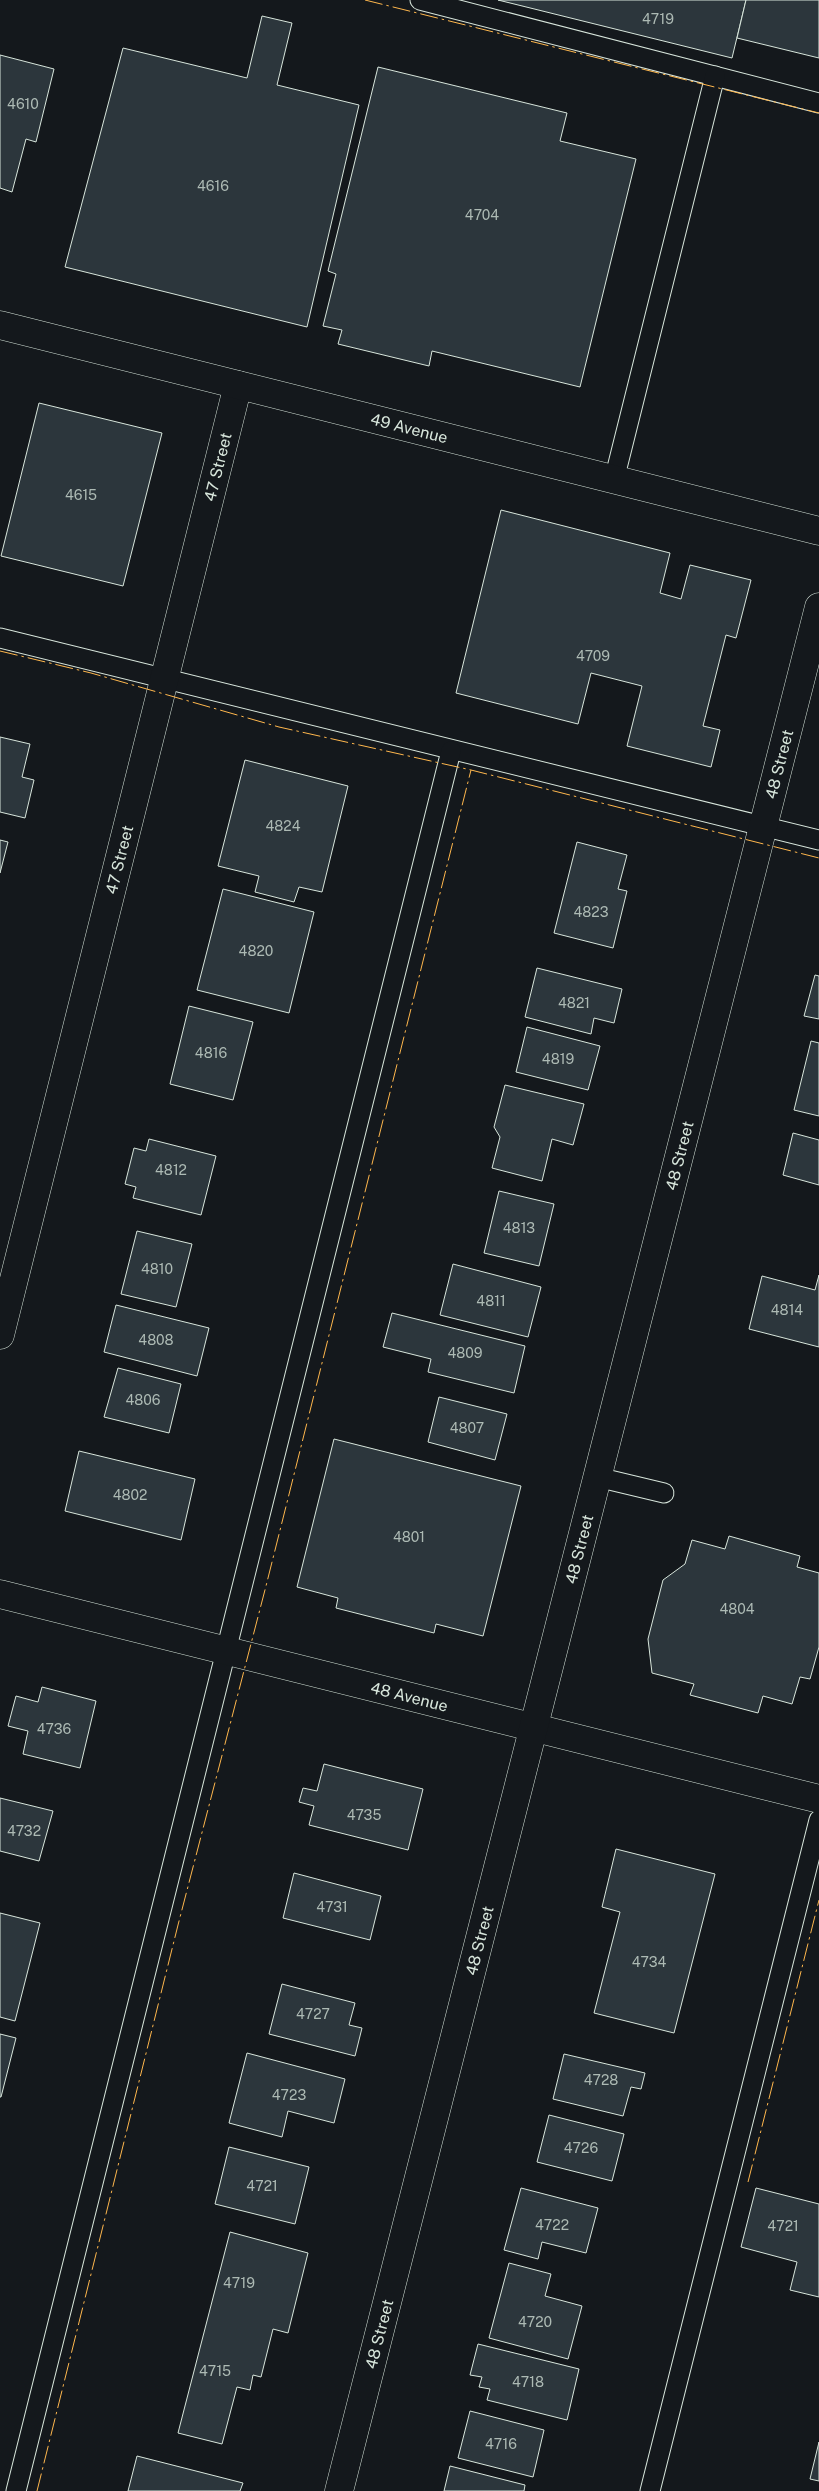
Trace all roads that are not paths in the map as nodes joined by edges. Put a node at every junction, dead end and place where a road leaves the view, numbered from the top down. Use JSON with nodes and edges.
{"nodes":[{"id":1,"x":420,"y":0,"type":"edge"},
{"id":2,"x":715,"y":76,"type":"junction"},
{"id":3,"x":819,"y":103,"type":"edge"},
{"id":4,"x":0,"y":325,"type":"edge"},
{"id":5,"x":238,"y":384,"type":"junction"},
{"id":6,"x":614,"y":480,"type":"junction"},
{"id":7,"x":819,"y":531,"type":"edge"},
{"id":8,"x":819,"y":607,"type":"edge"},
{"id":9,"x":0,"y":638,"type":"edge"},
{"id":10,"x":163,"y":680,"type":"junction"},
{"id":11,"x":451,"y":750,"type":"junction"},
{"id":12,"x":763,"y":827,"type":"junction"},
{"id":13,"x":819,"y":840,"type":"edge"},
{"id":14,"x":0,"y":1335,"type":"edge"},
{"id":15,"x":597,"y":1477,"type":"junction"},
{"id":16,"x":664,"y":1494,"type":"dead end"},
{"id":17,"x":0,"y":1594,"type":"edge"},
{"id":18,"x":226,"y":1651,"type":"junction"},
{"id":19,"x":533,"y":1728,"type":"junction"},
{"id":20,"x":819,"y":1799,"type":"edge"},
{"id":21,"x":819,"y":1820,"type":"edge"},
{"id":22,"x":16,"y":2491,"type":"edge"},
{"id":23,"x":339,"y":2491,"type":"edge"},
{"id":24,"x":650,"y":2491,"type":"edge"}],
"edges":[{"from":1,"to":2,"type":"lane"},
{"from":2,"to":3,"type":"lane"},
{"from":2,"to":6,"type":"lane"},
{"from":4,"to":5,"type":"street","name":"49 Avenue"},
{"from":5,"to":6,"type":"street","name":"49 Avenue"},
{"from":5,"to":10,"type":"street","name":"47 Street"},
{"from":6,"to":7,"type":"street","name":"49 Avenue"},
{"from":8,"to":12,"type":"street","name":"48 Street"},
{"from":9,"to":10,"type":"lane"},
{"from":10,"to":11,"type":"lane"},
{"from":10,"to":14,"type":"street","name":"47 Street"},
{"from":11,"to":12,"type":"lane"},
{"from":11,"to":18,"type":"lane"},
{"from":12,"to":13,"type":"lane"},
{"from":12,"to":15,"type":"street","name":"48 Street"},
{"from":15,"to":16,"type":"lane"},
{"from":15,"to":19,"type":"street","name":"48 Street"},
{"from":17,"to":18,"type":"street","name":"48 Avenue"},
{"from":18,"to":19,"type":"street","name":"48 Avenue"},
{"from":18,"to":22,"type":"lane"},
{"from":19,"to":20,"type":"street","name":"48 Avenue"},
{"from":19,"to":23,"type":"street","name":"48 Street"},
{"from":21,"to":24,"type":"lane"}]}
